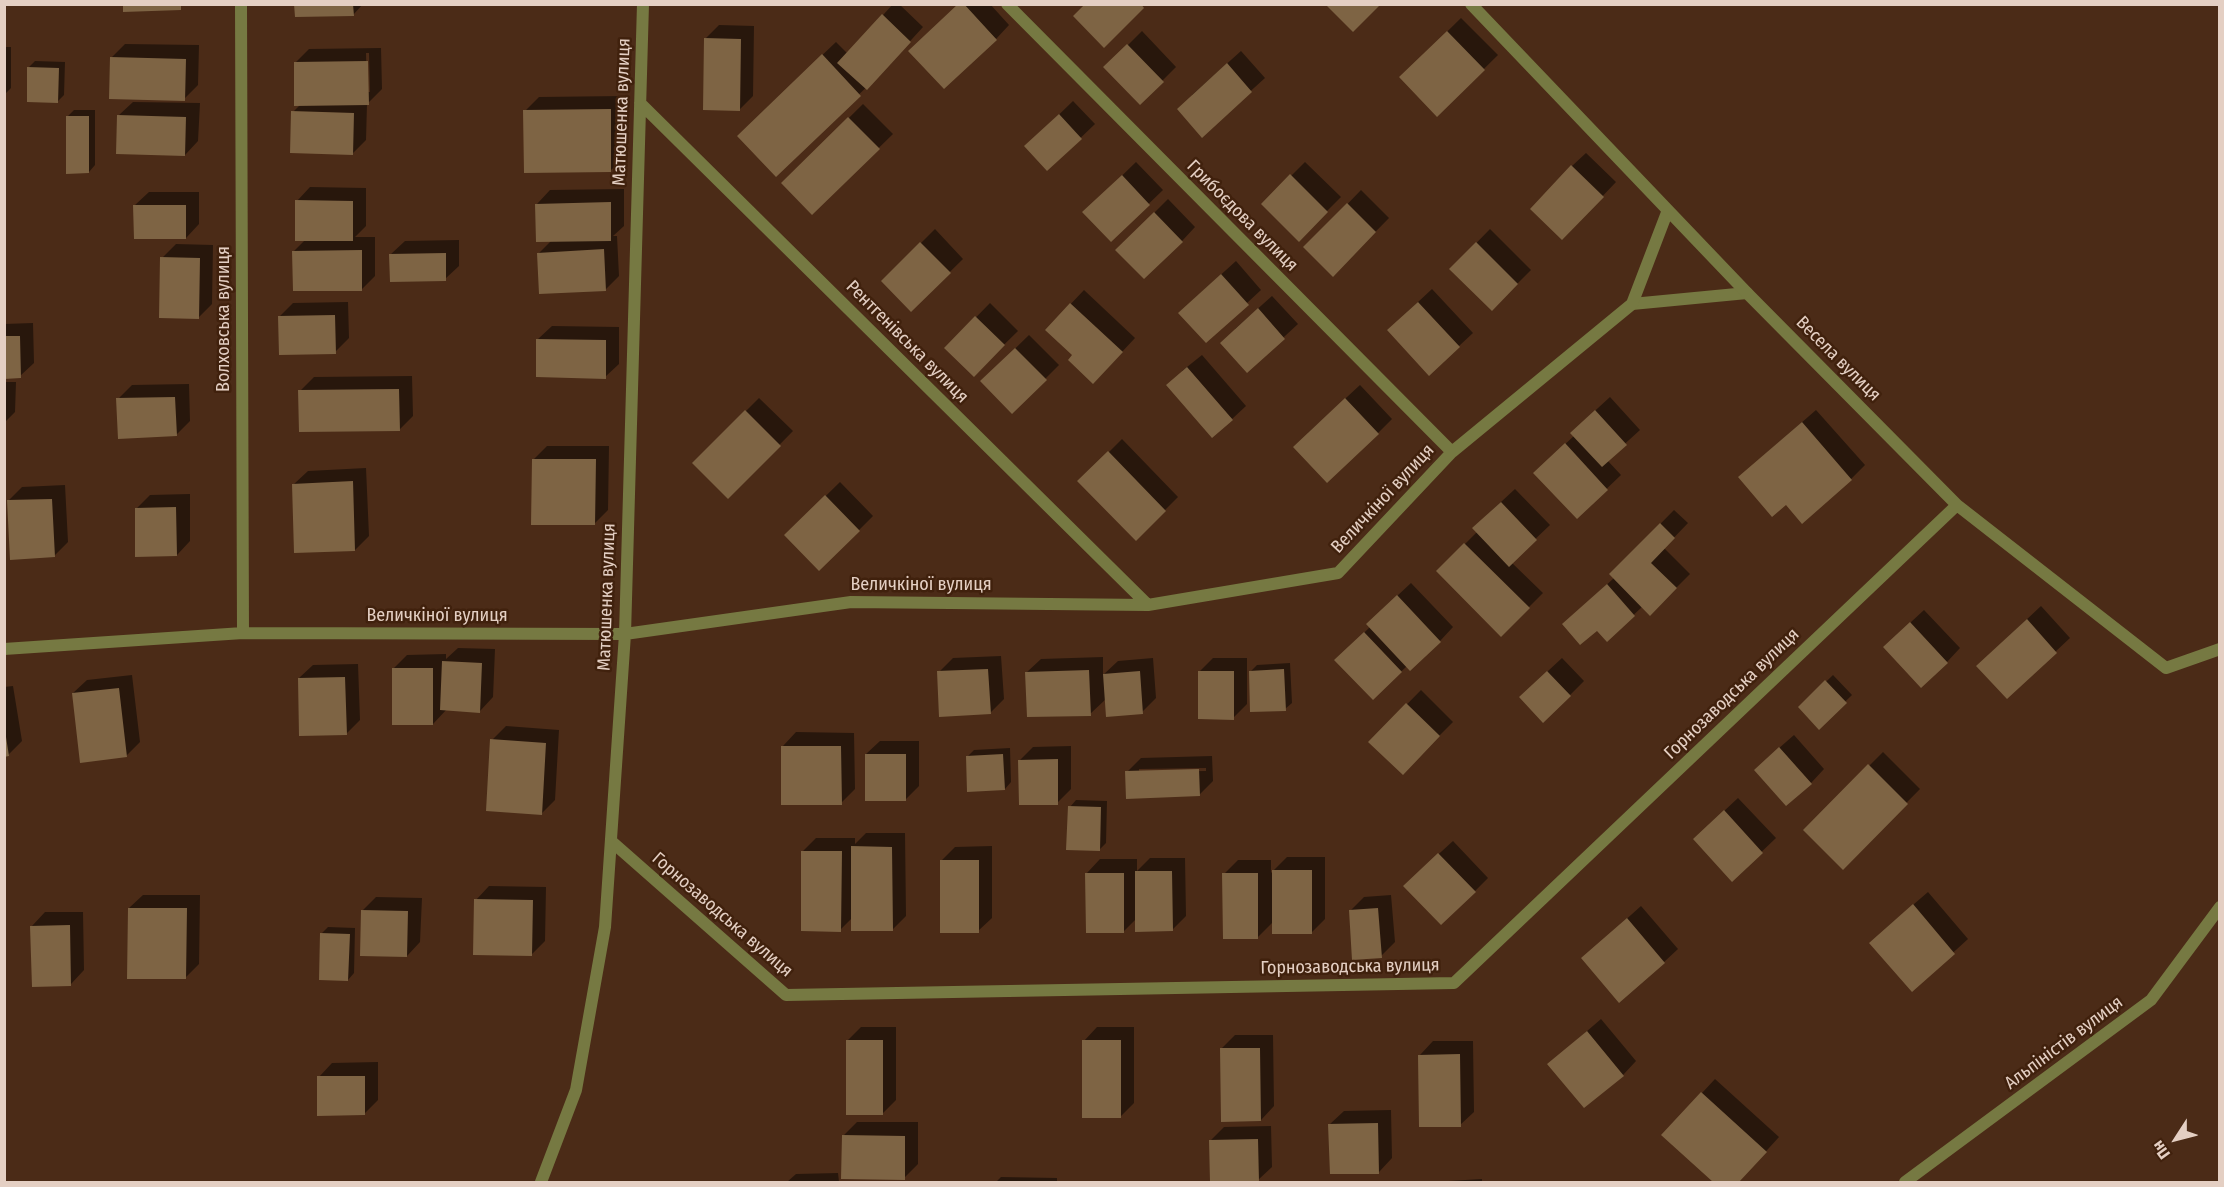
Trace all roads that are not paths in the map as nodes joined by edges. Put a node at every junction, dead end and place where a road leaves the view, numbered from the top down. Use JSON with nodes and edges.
{"nodes":[{"id":1,"x":241,"y":4,"type":"edge"},
{"id":2,"x":643,"y":4,"type":"edge"},
{"id":3,"x":1007,"y":4,"type":"edge"},
{"id":4,"x":1471,"y":4,"type":"edge"},
{"id":5,"x":640,"y":104,"type":"junction"},
{"id":6,"x":1668,"y":210,"type":"junction"},
{"id":7,"x":1748,"y":293,"type":"junction"},
{"id":8,"x":1632,"y":304,"type":"junction"},
{"id":9,"x":1452,"y":452,"type":"junction"},
{"id":10,"x":1957,"y":505,"type":"junction"},
{"id":11,"x":1148,"y":605,"type":"junction"},
{"id":12,"x":243,"y":633,"type":"junction"},
{"id":13,"x":625,"y":634,"type":"junction"},
{"id":14,"x":4,"y":649,"type":"edge"},
{"id":15,"x":2220,"y":649,"type":"edge"},
{"id":16,"x":611,"y":842,"type":"junction"},
{"id":17,"x":2220,"y":907,"type":"edge"},
{"id":18,"x":541,"y":1182,"type":"edge"},
{"id":19,"x":1905,"y":1182,"type":"edge"}],
"edges":[{"from":1,"to":12,"type":"street","name":"Волховська вулиця"},
{"from":2,"to":5,"type":"street","name":"Матюшенка вулиця"},
{"from":3,"to":9,"type":"street","name":"Грибоєдова вулиця"},
{"from":4,"to":6,"type":"street","name":"Весела вулиця"},
{"from":5,"to":11,"type":"street","name":"Рентгенівська вулиця"},
{"from":5,"to":13,"type":"street","name":"Матюшенка вулиця"},
{"from":6,"to":7,"type":"street","name":"Весела вулиця"},
{"from":6,"to":8,"type":"street","name":"Величкіної вулиця"},
{"from":7,"to":8,"type":"street"},
{"from":7,"to":10,"type":"street","name":"Весела вулиця"},
{"from":8,"to":9,"type":"street","name":"Величкіної вулиця"},
{"from":9,"to":11,"type":"street","name":"Величкіної вулиця"},
{"from":10,"to":15,"type":"street","name":"Весела вулиця"},
{"from":10,"to":16,"type":"street","name":"Горнозаводська вулиця"},
{"from":11,"to":13,"type":"street","name":"Величкіної вулиця"},
{"from":12,"to":13,"type":"street","name":"Величкіної вулиця"},
{"from":12,"to":14,"type":"street","name":"Величкіної вулиця"},
{"from":13,"to":16,"type":"street","name":"Матюшенка вулиця"},
{"from":16,"to":18,"type":"street","name":"Матюшенка вулиця"},
{"from":17,"to":19,"type":"street","name":"Альпіністів вулиця"}]}
